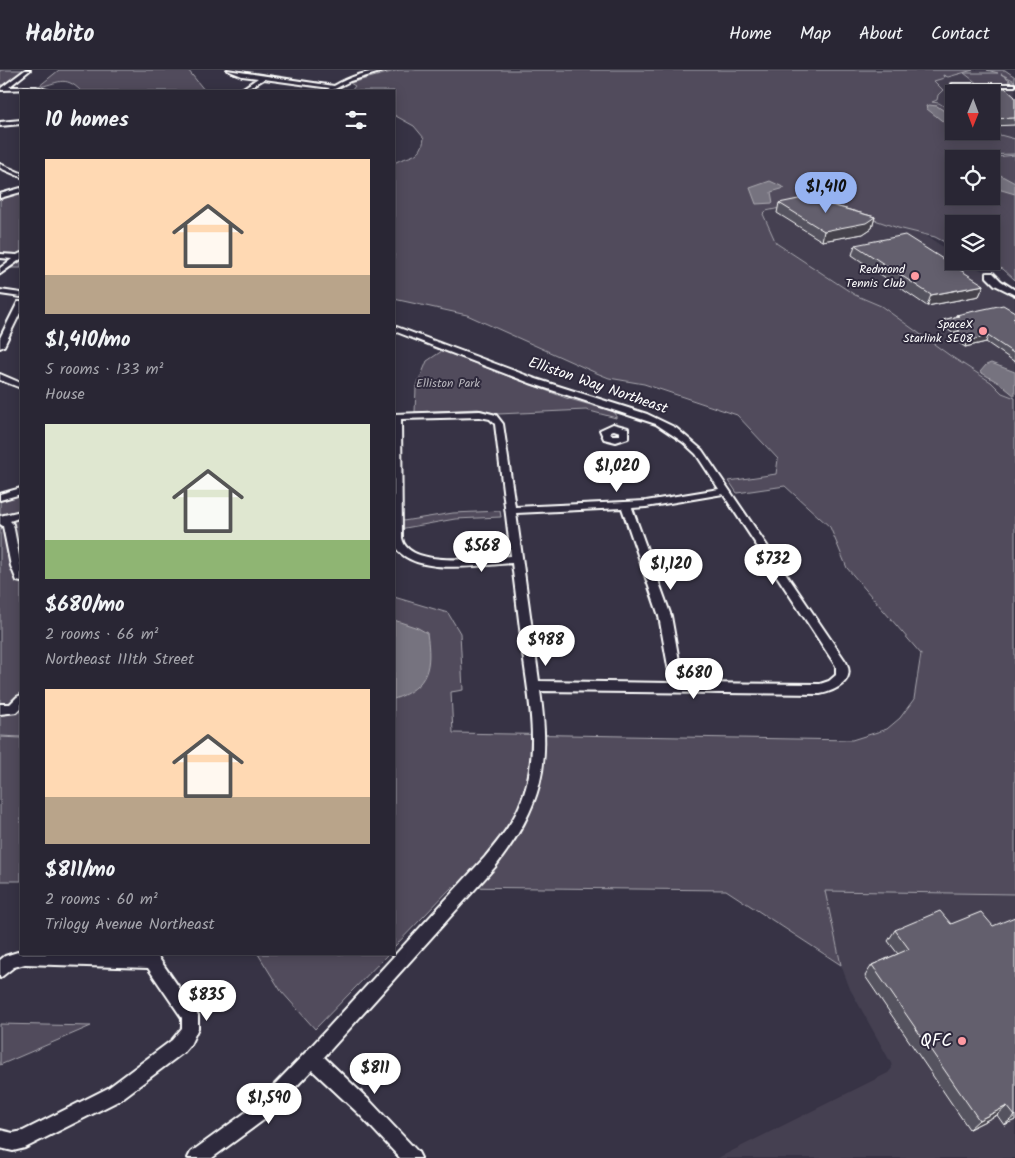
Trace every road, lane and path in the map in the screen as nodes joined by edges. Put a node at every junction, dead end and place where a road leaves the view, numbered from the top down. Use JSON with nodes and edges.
{"nodes":[{"id":1,"x":28,"y":70,"type":"edge"},
{"id":2,"x":385,"y":70,"type":"edge"},
{"id":3,"x":224,"y":71,"type":"edge"},
{"id":4,"x":232,"y":71,"type":"edge"},
{"id":5,"x":262,"y":78,"type":"junction"},
{"id":6,"x":1000,"y":85,"type":"edge"},
{"id":7,"x":1015,"y":85,"type":"edge"},
{"id":8,"x":330,"y":89,"type":"edge"},
{"id":9,"x":2,"y":90,"type":"edge"},
{"id":10,"x":45,"y":90,"type":"edge"},
{"id":11,"x":242,"y":90,"type":"edge"},
{"id":12,"x":20,"y":122,"type":"edge"},
{"id":13,"x":0,"y":124,"type":"edge"},
{"id":14,"x":20,"y":165,"type":"edge"},
{"id":15,"x":0,"y":166,"type":"edge"},
{"id":16,"x":7,"y":168,"type":"junction"},
{"id":17,"x":0,"y":170,"type":"edge"},
{"id":18,"x":20,"y":174,"type":"edge"},
{"id":19,"x":20,"y":190,"type":"edge"},
{"id":20,"x":0,"y":196,"type":"edge"},
{"id":21,"x":0,"y":256,"type":"edge"},
{"id":22,"x":20,"y":256,"type":"edge"},
{"id":23,"x":0,"y":272,"type":"edge"},
{"id":24,"x":990,"y":275,"type":"dead end"},
{"id":25,"x":0,"y":292,"type":"edge"},
{"id":26,"x":1015,"y":293,"type":"edge"},
{"id":27,"x":20,"y":295,"type":"edge"},
{"id":28,"x":20,"y":306,"type":"edge"},
{"id":29,"x":395,"y":328,"type":"edge"},
{"id":30,"x":404,"y":332,"type":"junction"},
{"id":31,"x":395,"y":338,"type":"edge"},
{"id":32,"x":0,"y":346,"type":"edge"},
{"id":33,"x":0,"y":377,"type":"edge"},
{"id":34,"x":20,"y":386,"type":"edge"},
{"id":35,"x":635,"y":413,"type":"junction"},
{"id":36,"x":396,"y":417,"type":"edge"},
{"id":37,"x":620,"y":427,"type":"dead end"},
{"id":38,"x":395,"y":487,"type":"edge"},
{"id":39,"x":20,"y":492,"type":"edge"},
{"id":40,"x":725,"y":492,"type":"junction"},
{"id":41,"x":0,"y":497,"type":"edge"},
{"id":42,"x":626,"y":505,"type":"junction"},
{"id":43,"x":511,"y":510,"type":"junction"},
{"id":44,"x":20,"y":514,"type":"edge"},
{"id":45,"x":0,"y":520,"type":"edge"},
{"id":46,"x":516,"y":559,"type":"junction"},
{"id":47,"x":20,"y":576,"type":"edge"},
{"id":48,"x":536,"y":686,"type":"junction"},
{"id":49,"x":678,"y":686,"type":"junction"},
{"id":50,"x":19,"y":706,"type":"edge"},
{"id":51,"x":0,"y":709,"type":"edge"},
{"id":52,"x":0,"y":970,"type":"edge"},
{"id":53,"x":312,"y":1058,"type":"junction"},
{"id":54,"x":0,"y":1139,"type":"edge"},
{"id":55,"x":197,"y":1158,"type":"edge"},
{"id":56,"x":412,"y":1158,"type":"edge"}],
"edges":[{"from":1,"to":9,"type":"street"},
{"from":2,"to":8,"type":"street"},
{"from":3,"to":4,"type":"street"},
{"from":4,"to":5,"type":"street"},
{"from":5,"to":8,"type":"street"},
{"from":5,"to":11,"type":"street"},
{"from":6,"to":7,"type":"street"},
{"from":9,"to":10,"type":"street"},
{"from":12,"to":13,"type":"street"},
{"from":14,"to":16,"type":"street"},
{"from":15,"to":16,"type":"street"},
{"from":16,"to":17,"type":"street"},
{"from":16,"to":18,"type":"street"},
{"from":19,"to":20,"type":"street"},
{"from":21,"to":22,"type":"street"},
{"from":22,"to":23,"type":"street"},
{"from":24,"to":26,"type":"street"},
{"from":25,"to":27,"type":"street"},
{"from":28,"to":32,"type":"street"},
{"from":29,"to":30,"type":"street","name":"Elliston Way Northeast"},
{"from":30,"to":31,"type":"street"},
{"from":30,"to":35,"type":"street","name":"Elliston Way Northeast"},
{"from":33,"to":34,"type":"street"},
{"from":35,"to":37,"type":"street"},
{"from":35,"to":40,"type":"street","name":"Elliston Way Northeast"},
{"from":36,"to":38,"type":"street"},
{"from":36,"to":43,"type":"street"},
{"from":38,"to":46,"type":"street"},
{"from":39,"to":41,"type":"street"},
{"from":40,"to":42,"type":"street"},
{"from":40,"to":49,"type":"street","name":"Elliston Way Northeast"},
{"from":42,"to":43,"type":"street"},
{"from":42,"to":49,"type":"street"},
{"from":43,"to":46,"type":"street"},
{"from":44,"to":45,"type":"street"},
{"from":45,"to":47,"type":"street"},
{"from":46,"to":48,"type":"street"},
{"from":48,"to":49,"type":"street"},
{"from":48,"to":53,"type":"street"},
{"from":50,"to":51,"type":"street"},
{"from":52,"to":54,"type":"street"},
{"from":53,"to":55,"type":"street"},
{"from":53,"to":56,"type":"street"}]}
